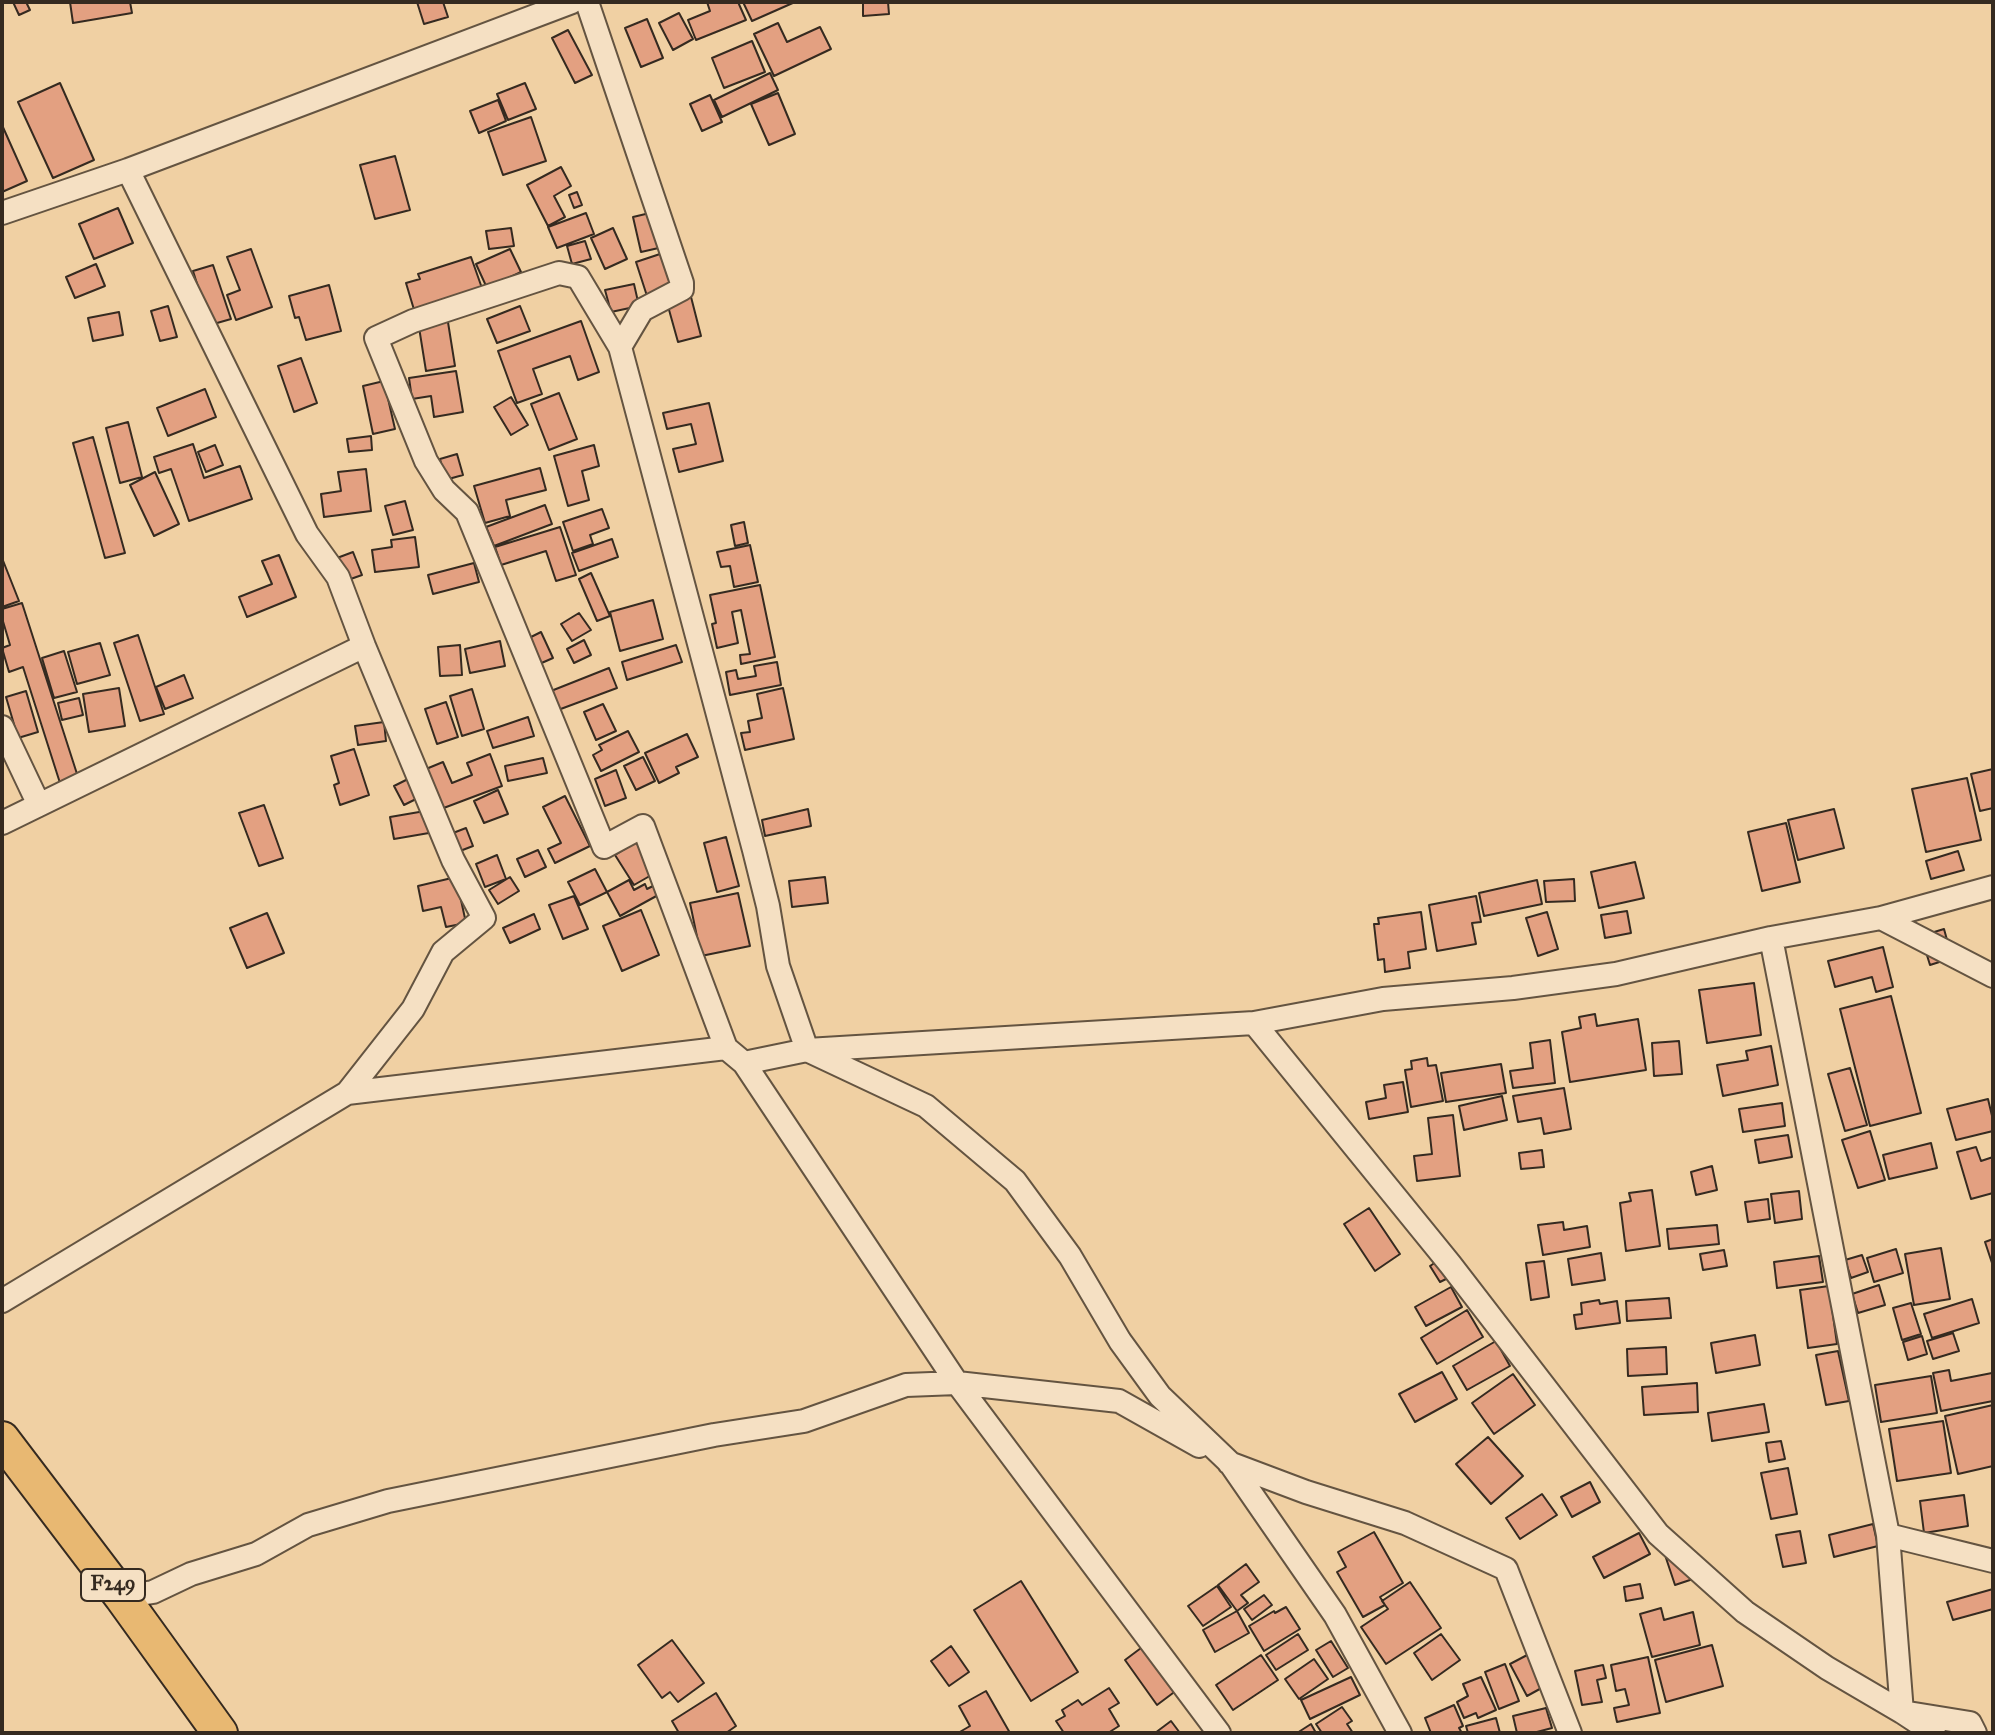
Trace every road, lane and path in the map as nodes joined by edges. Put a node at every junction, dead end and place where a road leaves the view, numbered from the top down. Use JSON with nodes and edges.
{"nodes":[{"id":1,"x":572,"y":2,"type":"edge"},
{"id":2,"x":587,"y":2,"type":"edge"},
{"id":3,"x":128,"y":170,"type":"junction"},
{"id":4,"x":2,"y":213,"type":"edge"},
{"id":5,"x":620,"y":347,"type":"junction"},
{"id":6,"x":364,"y":646,"type":"junction"},
{"id":7,"x":2,"y":727,"type":"edge"},
{"id":8,"x":39,"y":805,"type":"junction"},
{"id":9,"x":2,"y":823,"type":"edge"},
{"id":10,"x":1993,"y":887,"type":"edge"},
{"id":11,"x":1881,"y":918,"type":"junction"},
{"id":12,"x":1771,"y":938,"type":"junction"},
{"id":13,"x":1993,"y":976,"type":"edge"},
{"id":14,"x":1254,"y":1023,"type":"junction"},
{"id":15,"x":726,"y":1048,"type":"junction"},
{"id":16,"x":807,"y":1050,"type":"junction"},
{"id":17,"x":744,"y":1063,"type":"junction"},
{"id":18,"x":347,"y":1093,"type":"junction"},
{"id":19,"x":2,"y":1301,"type":"edge"},
{"id":20,"x":957,"y":1383,"type":"junction"},
{"id":21,"x":2,"y":1439,"type":"edge"},
{"id":22,"x":1230,"y":1463,"type":"junction"},
{"id":23,"x":1888,"y":1535,"type":"junction"},
{"id":24,"x":1993,"y":1561,"type":"edge"},
{"id":25,"x":122,"y":1597,"type":"junction"},
{"id":26,"x":1902,"y":1712,"type":"junction"},
{"id":27,"x":220,"y":1733,"type":"edge"},
{"id":28,"x":1219,"y":1733,"type":"edge"},
{"id":29,"x":1400,"y":1733,"type":"edge"},
{"id":30,"x":1570,"y":1733,"type":"edge"},
{"id":31,"x":1934,"y":1733,"type":"edge"},
{"id":32,"x":1975,"y":1733,"type":"edge"}],
"edges":[{"from":1,"to":3,"type":"street"},
{"from":2,"to":5,"type":"street"},
{"from":3,"to":4,"type":"street"},
{"from":3,"to":6,"type":"street"},
{"from":5,"to":15,"type":"street"},
{"from":5,"to":16,"type":"street"},
{"from":6,"to":8,"type":"street"},
{"from":6,"to":18,"type":"street"},
{"from":7,"to":8,"type":"street"},
{"from":8,"to":9,"type":"street"},
{"from":10,"to":11,"type":"street"},
{"from":11,"to":12,"type":"street"},
{"from":11,"to":13,"type":"street"},
{"from":12,"to":14,"type":"street"},
{"from":12,"to":23,"type":"street"},
{"from":14,"to":16,"type":"street"},
{"from":14,"to":26,"type":"street"},
{"from":15,"to":17,"type":"street"},
{"from":15,"to":18,"type":"street"},
{"from":16,"to":17,"type":"street"},
{"from":16,"to":22,"type":"street"},
{"from":17,"to":20,"type":"street"},
{"from":18,"to":19,"type":"street"},
{"from":20,"to":22,"type":"street"},
{"from":20,"to":25,"type":"street"},
{"from":20,"to":28,"type":"street"},
{"from":21,"to":25,"type":"main road","number":"F249"},
{"from":22,"to":29,"type":"street"},
{"from":22,"to":30,"type":"street"},
{"from":23,"to":24,"type":"street"},
{"from":23,"to":26,"type":"street"},
{"from":25,"to":27,"type":"main road","number":"F249"},
{"from":26,"to":31,"type":"street"},
{"from":26,"to":32,"type":"street"}]}
